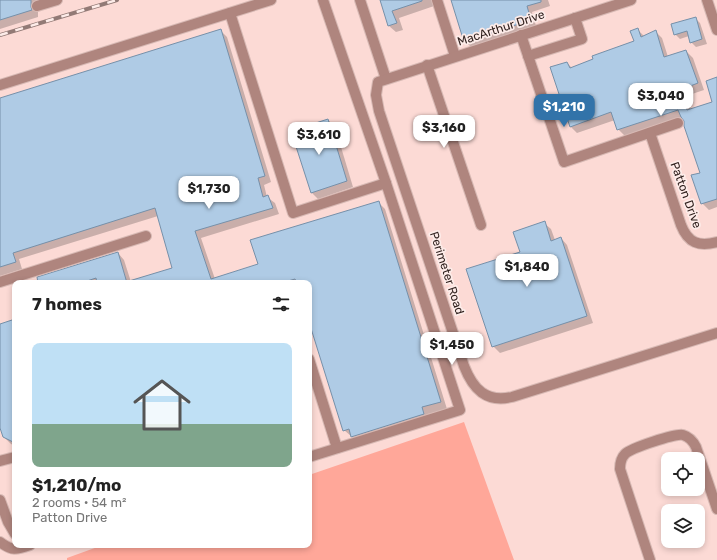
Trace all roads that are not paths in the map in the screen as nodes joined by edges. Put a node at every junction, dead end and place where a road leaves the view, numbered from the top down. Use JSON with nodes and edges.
{"nodes":[{"id":1,"x":57,"y":0,"type":"edge"},
{"id":2,"x":271,"y":0,"type":"edge"},
{"id":3,"x":323,"y":0,"type":"edge"},
{"id":4,"x":360,"y":0,"type":"edge"},
{"id":5,"x":437,"y":0,"type":"edge"},
{"id":6,"x":631,"y":0,"type":"edge"},
{"id":7,"x":707,"y":0,"type":"edge"},
{"id":8,"x":37,"y":6,"type":"dead end"},
{"id":9,"x":230,"y":14,"type":"junction"},
{"id":10,"x":575,"y":18,"type":"junction"},
{"id":11,"x":717,"y":30,"type":"edge"},
{"id":12,"x":521,"y":35,"type":"junction"},
{"id":13,"x":455,"y":56,"type":"junction"},
{"id":14,"x":528,"y":56,"type":"junction"},
{"id":15,"x":428,"y":65,"type":"junction"},
{"id":16,"x":382,"y":80,"type":"junction"},
{"id":17,"x":0,"y":85,"type":"edge"},
{"id":18,"x":678,"y":123,"type":"dead end"},
{"id":19,"x":650,"y":133,"type":"junction"},
{"id":20,"x":386,"y":184,"type":"junction"},
{"id":21,"x":481,"y":225,"type":"dead end"},
{"id":22,"x":146,"y":236,"type":"dead end"},
{"id":23,"x":717,"y":242,"type":"edge"},
{"id":24,"x":0,"y":282,"type":"edge"},
{"id":25,"x":717,"y":333,"type":"edge"},
{"id":26,"x":312,"y":368,"type":"edge"},
{"id":27,"x":338,"y":448,"type":"junction"},
{"id":28,"x":312,"y":456,"type":"edge"},
{"id":29,"x":12,"y":457,"type":"edge"},
{"id":30,"x":0,"y":460,"type":"edge"},
{"id":31,"x":0,"y":500,"type":"edge"},
{"id":32,"x":717,"y":509,"type":"edge"},
{"id":33,"x":12,"y":529,"type":"edge"},
{"id":34,"x":0,"y":542,"type":"edge"},
{"id":35,"x":12,"y":548,"type":"edge"},
{"id":36,"x":650,"y":560,"type":"edge"}],
"edges":[{"from":1,"to":8,"type":"street"},
{"from":2,"to":9,"type":"street"},
{"from":3,"to":20,"type":"street"},
{"from":4,"to":16,"type":"street"},
{"from":5,"to":13,"type":"street"},
{"from":6,"to":10,"type":"street","name":"MacArthur Drive"},
{"from":7,"to":11,"type":"street"},
{"from":9,"to":17,"type":"street"},
{"from":9,"to":20,"type":"street"},
{"from":10,"to":12,"type":"street","name":"MacArthur Drive"},
{"from":10,"to":14,"type":"street"},
{"from":12,"to":13,"type":"street","name":"MacArthur Drive"},
{"from":12,"to":14,"type":"street"},
{"from":13,"to":15,"type":"street","name":"MacArthur Drive"},
{"from":14,"to":19,"type":"street"},
{"from":15,"to":16,"type":"street","name":"MacArthur Drive"},
{"from":15,"to":21,"type":"street"},
{"from":16,"to":25,"type":"street","name":"Perimeter Road"},
{"from":18,"to":19,"type":"street"},
{"from":19,"to":23,"type":"street","name":"Patton Drive"},
{"from":20,"to":27,"type":"street"},
{"from":22,"to":24,"type":"street"},
{"from":26,"to":27,"type":"street"},
{"from":27,"to":28,"type":"street"},
{"from":29,"to":30,"type":"street"},
{"from":31,"to":33,"type":"street"},
{"from":32,"to":36,"type":"street"},
{"from":34,"to":35,"type":"street"}]}
